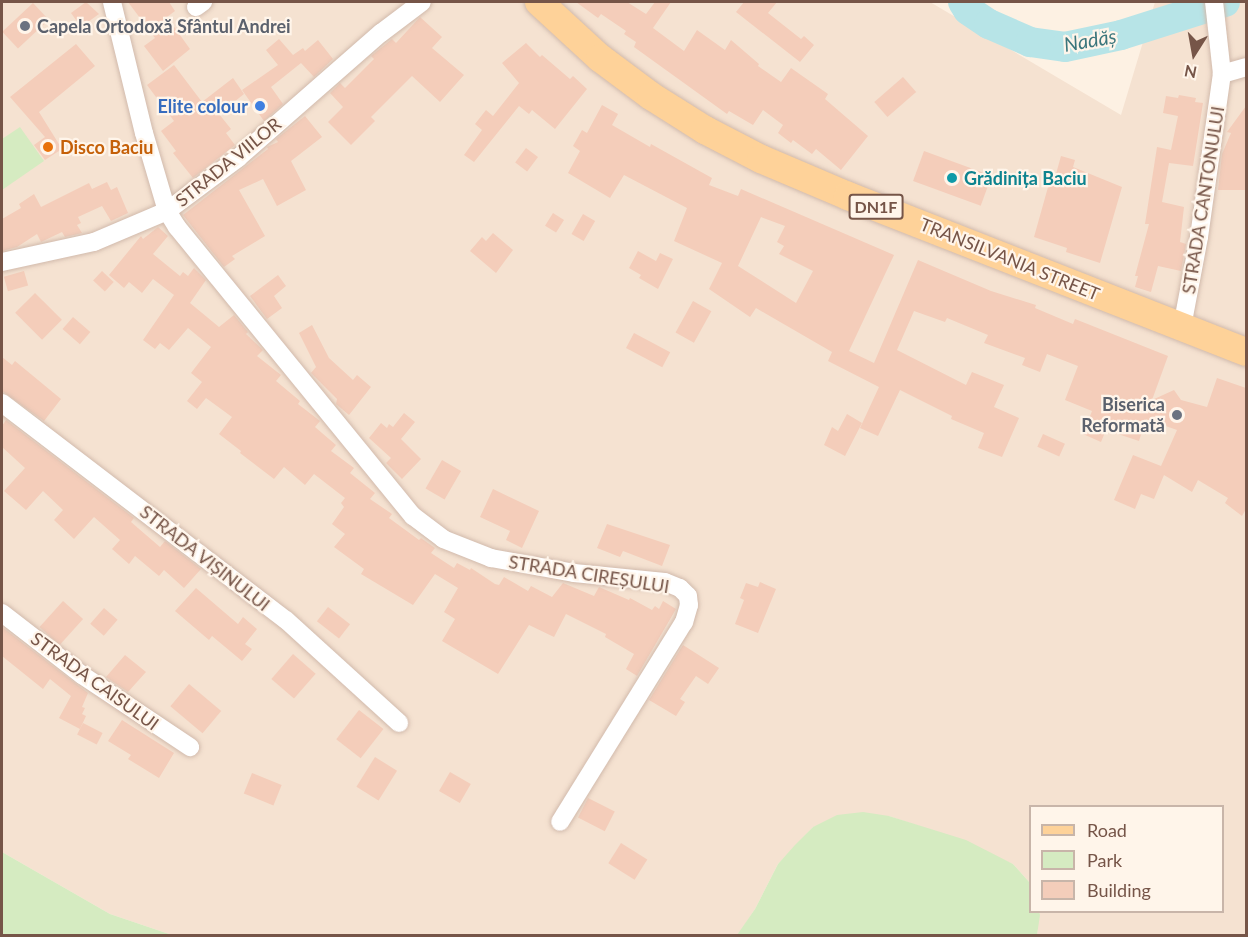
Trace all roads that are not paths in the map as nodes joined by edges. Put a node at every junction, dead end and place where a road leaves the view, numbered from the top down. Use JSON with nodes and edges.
{"nodes":[{"id":1,"x":112,"y":2,"type":"edge"},
{"id":2,"x":422,"y":2,"type":"edge"},
{"id":3,"x":539,"y":2,"type":"edge"},
{"id":4,"x":1214,"y":2,"type":"edge"},
{"id":5,"x":1246,"y":67,"type":"edge"},
{"id":6,"x":1222,"y":74,"type":"junction"},
{"id":7,"x":167,"y":211,"type":"junction"},
{"id":8,"x":2,"y":262,"type":"edge"},
{"id":9,"x":1182,"y":327,"type":"junction"},
{"id":10,"x":1246,"y":352,"type":"edge"},
{"id":11,"x":2,"y":403,"type":"edge"},
{"id":12,"x":2,"y":613,"type":"edge"},
{"id":13,"x":399,"y":723,"type":"dead end"},
{"id":14,"x":190,"y":747,"type":"dead end"},
{"id":15,"x":560,"y":822,"type":"dead end"}],
"edges":[{"from":1,"to":7,"type":"street"},
{"from":2,"to":7,"type":"street","name":"STRADA VIILOR"},
{"from":3,"to":9,"type":"main road","name":"TRANSILVANIA STREET","number":"DN1F"},
{"from":4,"to":6,"type":"street","name":"STRADA CANTONULUI"},
{"from":5,"to":6,"type":"street"},
{"from":6,"to":9,"type":"street","name":"STRADA CANTONULUI"},
{"from":7,"to":8,"type":"street","name":"STRADA VIILOR"},
{"from":7,"to":15,"type":"street","name":"STRADA CIREȘULUI"},
{"from":9,"to":10,"type":"main road","name":"TRANSILVANIA STREET","number":"DN1F"},
{"from":11,"to":13,"type":"street","name":"STRADA VIȘINULUI"},
{"from":12,"to":14,"type":"street","name":"STRADA CAISULUI"}]}
